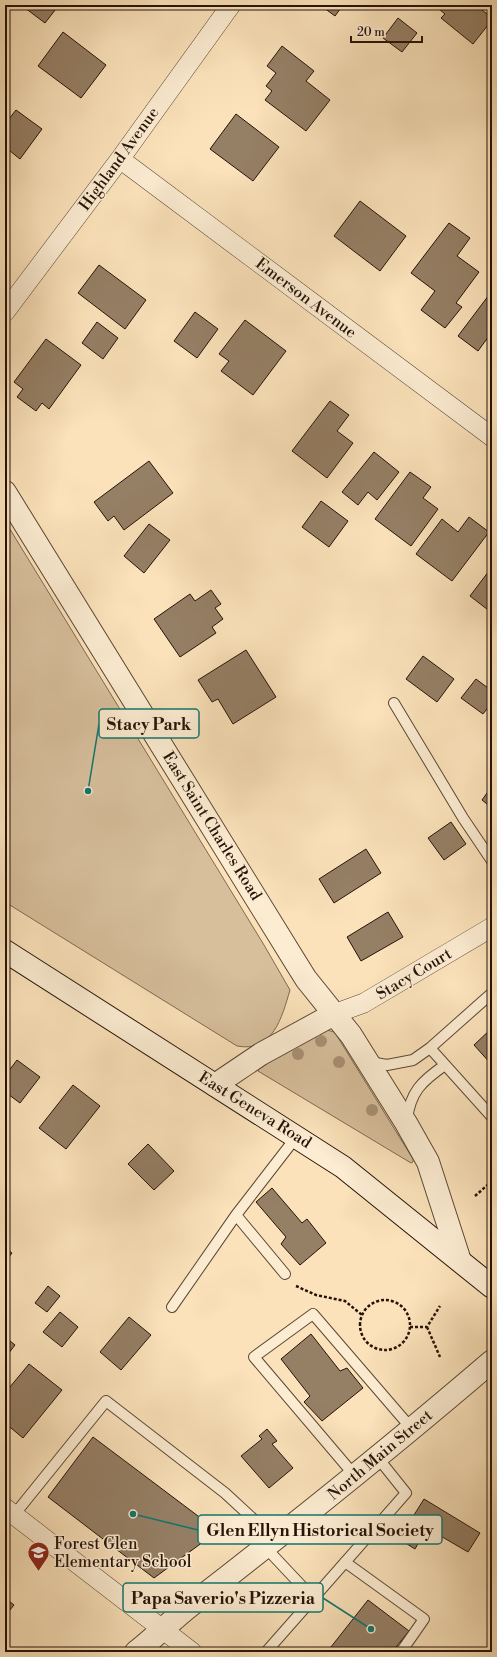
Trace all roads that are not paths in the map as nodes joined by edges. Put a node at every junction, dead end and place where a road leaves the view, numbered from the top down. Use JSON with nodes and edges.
{"nodes":[{"id":1,"x":230,"y":5,"type":"edge"},
{"id":2,"x":120,"y":159,"type":"junction"},
{"id":3,"x":5,"y":312,"type":"edge"},
{"id":4,"x":492,"y":437,"type":"edge"},
{"id":5,"x":5,"y":492,"type":"edge"},
{"id":6,"x":394,"y":703,"type":"dead end"},
{"id":7,"x":492,"y":861,"type":"edge"},
{"id":8,"x":492,"y":927,"type":"edge"},
{"id":9,"x":5,"y":951,"type":"edge"},
{"id":10,"x":492,"y":993,"type":"edge"},
{"id":11,"x":334,"y":1014,"type":"junction"},
{"id":12,"x":430,"y":1048,"type":"junction"},
{"id":13,"x":367,"y":1061,"type":"junction"},
{"id":14,"x":445,"y":1066,"type":"junction"},
{"id":15,"x":215,"y":1085,"type":"junction"},
{"id":16,"x":492,"y":1117,"type":"edge"},
{"id":17,"x":406,"y":1123,"type":"junction"},
{"id":18,"x":297,"y":1136,"type":"junction"},
{"id":19,"x":236,"y":1215,"type":"junction"},
{"id":20,"x":459,"y":1258,"type":"junction"},
{"id":21,"x":285,"y":1274,"type":"road end"},
{"id":22,"x":492,"y":1286,"type":"edge"},
{"id":23,"x":172,"y":1307,"type":"dead end"},
{"id":24,"x":492,"y":1361,"type":"edge"},
{"id":25,"x":412,"y":1429,"type":"junction"},
{"id":26,"x":378,"y":1458,"type":"junction"},
{"id":27,"x":355,"y":1476,"type":"junction"},
{"id":28,"x":10,"y":1512,"type":"edge"},
{"id":29,"x":271,"y":1544,"type":"junction"},
{"id":30,"x":345,"y":1562,"type":"junction"},
{"id":31,"x":314,"y":1598,"type":"junction"},
{"id":32,"x":163,"y":1629,"type":"junction"},
{"id":33,"x":136,"y":1652,"type":"edge"},
{"id":34,"x":192,"y":1652,"type":"edge"},
{"id":35,"x":266,"y":1652,"type":"edge"},
{"id":36,"x":400,"y":1652,"type":"edge"}],
"edges":[{"from":1,"to":2,"type":"street","name":"Highland Avenue"},
{"from":2,"to":3,"type":"street","name":"Highland Avenue"},
{"from":2,"to":4,"type":"street","name":"Emerson Avenue"},
{"from":5,"to":11,"type":"street","name":"East Saint Charles Road"},
{"from":6,"to":7,"type":"lane"},
{"from":8,"to":11,"type":"street","name":"Stacy Court"},
{"from":9,"to":15,"type":"street","name":"East Geneva Road"},
{"from":10,"to":12,"type":"lane"},
{"from":11,"to":13,"type":"street","name":"East Saint Charles Road"},
{"from":11,"to":15,"type":"street"},
{"from":12,"to":13,"type":"lane"},
{"from":12,"to":14,"type":"lane"},
{"from":13,"to":17,"type":"street","name":"East Saint Charles Road"},
{"from":14,"to":16,"type":"lane"},
{"from":14,"to":17,"type":"lane"},
{"from":15,"to":18,"type":"street","name":"East Geneva Road"},
{"from":17,"to":20,"type":"street","name":"East Saint Charles Road"},
{"from":18,"to":19,"type":"lane"},
{"from":18,"to":20,"type":"street","name":"East Geneva Road"},
{"from":19,"to":21,"type":"lane"},
{"from":19,"to":23,"type":"lane"},
{"from":20,"to":22,"type":"street","name":"East Geneva Road"},
{"from":24,"to":25,"type":"street","name":"North Main Street"},
{"from":25,"to":26,"type":"street","name":"North Main Street"},
{"from":25,"to":27,"type":"lane"},
{"from":26,"to":27,"type":"street","name":"North Main Street"},
{"from":26,"to":30,"type":"lane"},
{"from":27,"to":29,"type":"street","name":"North Main Street"},
{"from":28,"to":29,"type":"lane"},
{"from":28,"to":32,"type":"street"},
{"from":29,"to":31,"type":"lane"},
{"from":29,"to":32,"type":"street","name":"North Main Street"},
{"from":30,"to":31,"type":"lane"},
{"from":30,"to":36,"type":"lane"},
{"from":31,"to":35,"type":"lane"},
{"from":32,"to":33,"type":"street","name":"North Main Street"},
{"from":32,"to":34,"type":"street"}]}
